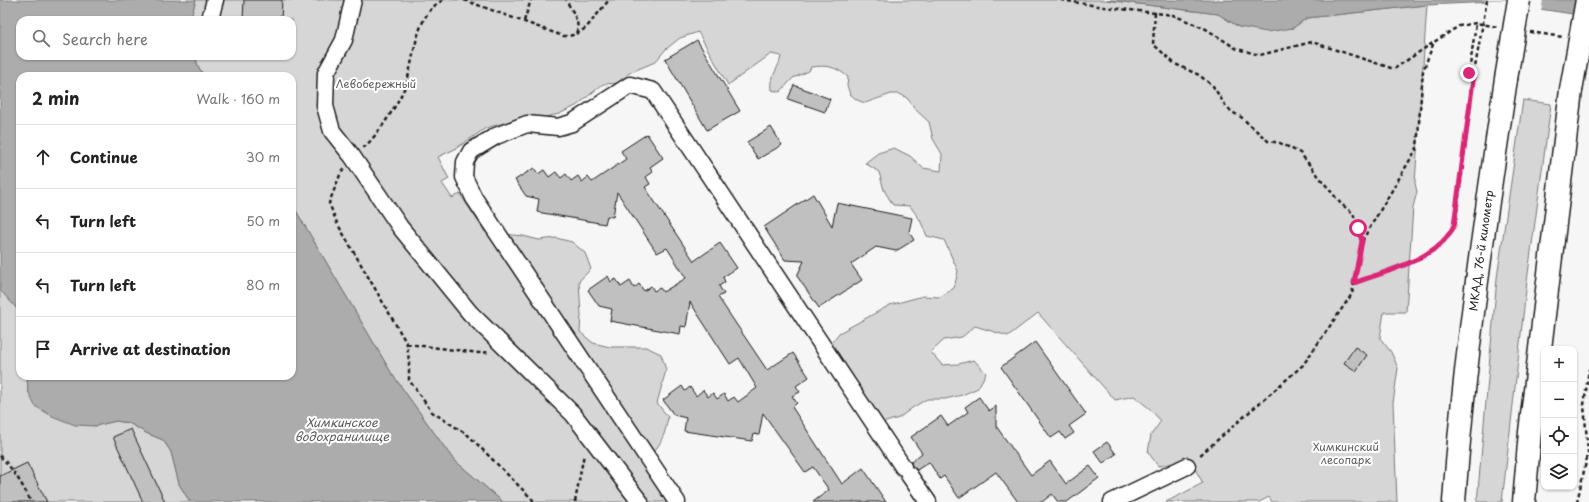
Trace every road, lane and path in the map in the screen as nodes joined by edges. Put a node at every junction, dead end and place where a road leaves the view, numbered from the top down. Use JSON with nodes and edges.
{"nodes":[{"id":1,"x":353,"y":0,"type":"edge"},
{"id":2,"x":444,"y":0,"type":"edge"},
{"id":3,"x":464,"y":0,"type":"edge"},
{"id":4,"x":531,"y":0,"type":"edge"},
{"id":5,"x":566,"y":0,"type":"edge"},
{"id":6,"x":609,"y":0,"type":"edge"},
{"id":7,"x":1061,"y":0,"type":"edge"},
{"id":8,"x":1487,"y":0,"type":"edge"},
{"id":9,"x":1519,"y":0,"type":"edge"},
{"id":10,"x":1587,"y":0,"type":"edge"},
{"id":11,"x":1155,"y":12,"type":"junction"},
{"id":12,"x":524,"y":21,"type":"junction"},
{"id":13,"x":1476,"y":23,"type":"junction"},
{"id":14,"x":1499,"y":27,"type":"dead end"},
{"id":15,"x":1529,"y":31,"type":"dead end"},
{"id":16,"x":575,"y":34,"type":"junction"},
{"id":17,"x":1566,"y":37,"type":"dead end"},
{"id":18,"x":1434,"y":42,"type":"junction"},
{"id":19,"x":1474,"y":73,"type":"junction"},
{"id":20,"x":352,"y":156,"type":"junction"},
{"id":21,"x":1362,"y":241,"type":"junction"},
{"id":22,"x":1354,"y":283,"type":"junction"},
{"id":23,"x":407,"y":344,"type":"junction"},
{"id":24,"x":508,"y":350,"type":"junction"},
{"id":25,"x":1589,"y":369,"type":"edge"},
{"id":26,"x":588,"y":434,"type":"junction"},
{"id":27,"x":0,"y":456,"type":"edge"},
{"id":28,"x":1187,"y":466,"type":"joint"},
{"id":29,"x":31,"y":502,"type":"edge"},
{"id":30,"x":535,"y":502,"type":"edge"},
{"id":31,"x":575,"y":502,"type":"edge"},
{"id":32,"x":640,"y":502,"type":"edge"},
{"id":33,"x":678,"y":502,"type":"edge"},
{"id":34,"x":928,"y":502,"type":"edge"},
{"id":35,"x":1112,"y":502,"type":"edge"},
{"id":36,"x":1454,"y":502,"type":"edge"},
{"id":37,"x":1524,"y":502,"type":"edge"},
{"id":38,"x":1577,"y":502,"type":"edge"}],
"edges":[{"from":1,"to":20,"type":"lane"},
{"from":2,"to":20,"type":"path"},
{"from":3,"to":12,"type":"path"},
{"from":4,"to":12,"type":"path"},
{"from":5,"to":16,"type":"path"},
{"from":6,"to":16,"type":"path"},
{"from":7,"to":11,"type":"path"},
{"from":8,"to":19,"type":"path","bridge":true},
{"from":9,"to":36,"type":"highway","name":"МКАД, 76-й километр","bridge":true},
{"from":10,"to":37,"type":"highway","bridge":true},
{"from":11,"to":18,"type":"path"},
{"from":11,"to":21,"type":"path"},
{"from":12,"to":16,"type":"path"},
{"from":13,"to":14,"type":"path"},
{"from":13,"to":18,"type":"path"},
{"from":13,"to":19,"type":"path"},
{"from":15,"to":17,"type":"path"},
{"from":18,"to":21,"type":"path"},
{"from":19,"to":22,"type":"path"},
{"from":20,"to":23,"type":"path"},
{"from":20,"to":24,"type":"lane"},
{"from":21,"to":22,"type":"path"},
{"from":22,"to":28,"type":"path"},
{"from":23,"to":24,"type":"path"},
{"from":23,"to":30,"type":"path"},
{"from":24,"to":26,"type":"lane"},
{"from":25,"to":38,"type":"path"},
{"from":26,"to":31,"type":"path"},
{"from":26,"to":32,"type":"lane"},
{"from":27,"to":29,"type":"path"},
{"from":28,"to":35,"type":"lane"},
{"from":33,"to":34,"type":"lane"}]}
